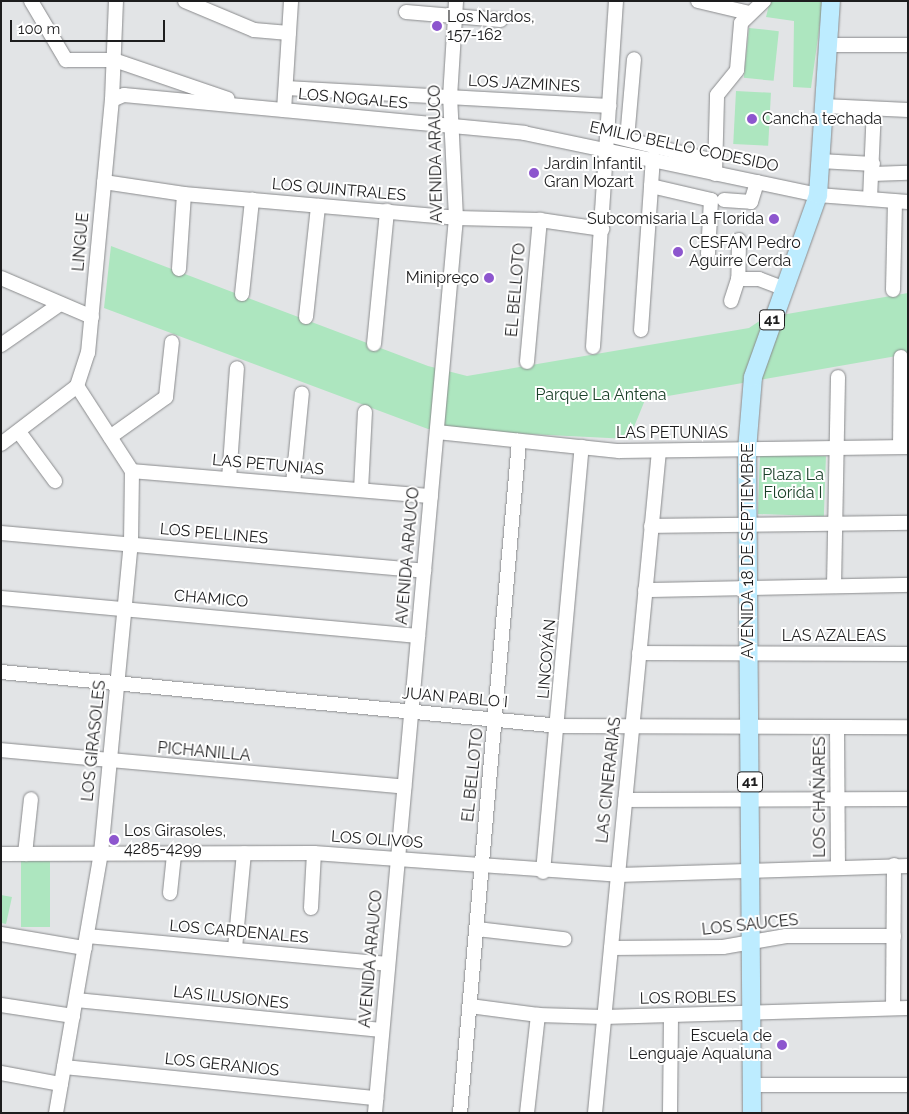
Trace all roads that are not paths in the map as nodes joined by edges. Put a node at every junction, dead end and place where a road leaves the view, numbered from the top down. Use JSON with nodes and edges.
{"nodes":[{"id":1,"x":30,"y":1,"type":"edge"},
{"id":2,"x":116,"y":1,"type":"edge"},
{"id":3,"x":185,"y":1,"type":"edge"},
{"id":4,"x":291,"y":1,"type":"edge"},
{"id":5,"x":456,"y":1,"type":"edge"},
{"id":6,"x":616,"y":1,"type":"edge"},
{"id":7,"x":698,"y":1,"type":"edge"},
{"id":8,"x":764,"y":1,"type":"edge"},
{"id":9,"x":831,"y":1,"type":"edge"},
{"id":10,"x":406,"y":12,"type":"dead end"},
{"id":11,"x":749,"y":13,"type":"junction"},
{"id":12,"x":455,"y":16,"type":"junction"},
{"id":13,"x":501,"y":20,"type":"dead end"},
{"id":14,"x":289,"y":33,"type":"junction"},
{"id":15,"x":828,"y":45,"type":"junction"},
{"id":16,"x":908,"y":45,"type":"edge"},
{"id":17,"x":634,"y":59,"type":"dead end"},
{"id":18,"x":114,"y":60,"type":"junction"},
{"id":19,"x":286,"y":88,"type":"junction"},
{"id":20,"x":450,"y":97,"type":"junction"},
{"id":21,"x":115,"y":99,"type":"junction"},
{"id":22,"x":610,"y":106,"type":"junction"},
{"id":23,"x":824,"y":106,"type":"junction"},
{"id":24,"x":250,"y":107,"type":"junction"},
{"id":25,"x":874,"y":109,"type":"junction"},
{"id":26,"x":284,"y":110,"type":"junction"},
{"id":27,"x":908,"y":110,"type":"edge"},
{"id":28,"x":452,"y":126,"type":"junction"},
{"id":29,"x":627,"y":139,"type":"junction"},
{"id":30,"x":607,"y":141,"type":"junction"},
{"id":31,"x":653,"y":158,"type":"junction"},
{"id":32,"x":820,"y":162,"type":"junction"},
{"id":33,"x":715,"y":167,"type":"junction"},
{"id":34,"x":873,"y":169,"type":"junction"},
{"id":35,"x":908,"y":173,"type":"edge"},
{"id":36,"x":104,"y":182,"type":"junction"},
{"id":37,"x":757,"y":182,"type":"junction"},
{"id":38,"x":650,"y":186,"type":"junction"},
{"id":39,"x":184,"y":194,"type":"junction"},
{"id":40,"x":818,"y":195,"type":"junction"},
{"id":41,"x":870,"y":199,"type":"junction"},
{"id":42,"x":252,"y":200,"type":"junction"},
{"id":43,"x":724,"y":200,"type":"dead end"},
{"id":44,"x":902,"y":202,"type":"edge"},
{"id":45,"x":318,"y":206,"type":"junction"},
{"id":46,"x":387,"y":211,"type":"junction"},
{"id":47,"x":456,"y":218,"type":"junction"},
{"id":48,"x":540,"y":220,"type":"junction"},
{"id":49,"x":602,"y":229,"type":"junction"},
{"id":50,"x":739,"y":240,"type":"dead end"},
{"id":51,"x":708,"y":254,"type":"dead end"},
{"id":52,"x":179,"y":269,"type":"dead end"},
{"id":53,"x":1,"y":278,"type":"edge"},
{"id":54,"x":738,"y":279,"type":"junction"},
{"id":55,"x":783,"y":288,"type":"junction"},
{"id":56,"x":893,"y":290,"type":"dead end"},
{"id":57,"x":242,"y":294,"type":"dead end"},
{"id":58,"x":731,"y":301,"type":"dead end"},
{"id":59,"x":60,"y":304,"type":"junction"},
{"id":60,"x":92,"y":317,"type":"junction"},
{"id":61,"x":306,"y":318,"type":"dead end"},
{"id":62,"x":641,"y":330,"type":"dead end"},
{"id":63,"x":172,"y":342,"type":"dead end"},
{"id":64,"x":1,"y":344,"type":"edge"},
{"id":65,"x":374,"y":344,"type":"dead end"},
{"id":66,"x":593,"y":347,"type":"dead end"},
{"id":67,"x":901,"y":357,"type":"dead end"},
{"id":68,"x":527,"y":362,"type":"dead end"},
{"id":69,"x":237,"y":368,"type":"dead end"},
{"id":70,"x":838,"y":377,"type":"dead end"},
{"id":71,"x":76,"y":386,"type":"junction"},
{"id":72,"x":302,"y":393,"type":"dead end"},
{"id":73,"x":365,"y":412,"type":"dead end"},
{"id":74,"x":19,"y":432,"type":"junction"},
{"id":75,"x":437,"y":432,"type":"junction"},
{"id":76,"x":110,"y":437,"type":"junction"},
{"id":77,"x":519,"y":441,"type":"junction"},
{"id":78,"x":1,"y":444,"type":"edge"},
{"id":79,"x":836,"y":446,"type":"junction"},
{"id":80,"x":582,"y":447,"type":"junction"},
{"id":81,"x":904,"y":447,"type":"edge"},
{"id":82,"x":747,"y":450,"type":"junction"},
{"id":83,"x":659,"y":451,"type":"junction"},
{"id":84,"x":132,"y":471,"type":"junction"},
{"id":85,"x":229,"y":479,"type":"junction"},
{"id":86,"x":55,"y":481,"type":"dead end"},
{"id":87,"x":293,"y":484,"type":"junction"},
{"id":88,"x":361,"y":490,"type":"junction"},
{"id":89,"x":431,"y":496,"type":"junction"},
{"id":90,"x":835,"y":524,"type":"junction"},
{"id":91,"x":908,"y":524,"type":"edge"},
{"id":92,"x":748,"y":525,"type":"junction"},
{"id":93,"x":652,"y":526,"type":"junction"},
{"id":94,"x":1,"y":533,"type":"edge"},
{"id":95,"x":131,"y":543,"type":"junction"},
{"id":96,"x":424,"y":571,"type":"junction"},
{"id":97,"x":908,"y":585,"type":"edge"},
{"id":98,"x":834,"y":586,"type":"junction"},
{"id":99,"x":748,"y":588,"type":"junction"},
{"id":100,"x":645,"y":590,"type":"junction"},
{"id":101,"x":1,"y":598,"type":"edge"},
{"id":102,"x":125,"y":609,"type":"junction"},
{"id":103,"x":418,"y":636,"type":"junction"},
{"id":104,"x":639,"y":653,"type":"junction"},
{"id":105,"x":748,"y":653,"type":"junction"},
{"id":106,"x":908,"y":654,"type":"edge"},
{"id":107,"x":1,"y":672,"type":"edge"},
{"id":108,"x":118,"y":682,"type":"junction"},
{"id":109,"x":411,"y":712,"type":"junction"},
{"id":110,"x":496,"y":719,"type":"junction"},
{"id":111,"x":560,"y":726,"type":"junction"},
{"id":112,"x":908,"y":727,"type":"edge"},
{"id":113,"x":749,"y":728,"type":"junction"},
{"id":114,"x":836,"y":728,"type":"junction"},
{"id":115,"x":632,"y":729,"type":"junction"},
{"id":116,"x":1,"y":750,"type":"edge"},
{"id":117,"x":109,"y":761,"type":"junction"},
{"id":118,"x":404,"y":787,"type":"junction"},
{"id":119,"x":31,"y":799,"type":"dead end"},
{"id":120,"x":908,"y":799,"type":"edge"},
{"id":121,"x":625,"y":800,"type":"junction"},
{"id":122,"x":750,"y":800,"type":"junction"},
{"id":123,"x":836,"y":800,"type":"junction"},
{"id":124,"x":101,"y":853,"type":"junction"},
{"id":125,"x":244,"y":853,"type":"junction"},
{"id":126,"x":314,"y":853,"type":"junction"},
{"id":127,"x":1,"y":854,"type":"edge"},
{"id":128,"x":25,"y":854,"type":"junction"},
{"id":129,"x":174,"y":855,"type":"junction"},
{"id":130,"x":398,"y":859,"type":"junction"},
{"id":131,"x":838,"y":866,"type":"junction"},
{"id":132,"x":901,"y":866,"type":"edge"},
{"id":133,"x":481,"y":867,"type":"junction"},
{"id":134,"x":543,"y":872,"type":"junction"},
{"id":135,"x":750,"y":872,"type":"junction"},
{"id":136,"x":618,"y":876,"type":"junction"},
{"id":137,"x":170,"y":893,"type":"dead end"},
{"id":138,"x":310,"y":908,"type":"dead end"},
{"id":139,"x":477,"y":929,"type":"junction"},
{"id":140,"x":1,"y":934,"type":"edge"},
{"id":141,"x":894,"y":936,"type":"junction"},
{"id":142,"x":564,"y":939,"type":"dead end"},
{"id":143,"x":86,"y":942,"type":"junction"},
{"id":144,"x":751,"y":944,"type":"junction"},
{"id":145,"x":235,"y":948,"type":"junction"},
{"id":146,"x":611,"y":948,"type":"junction"},
{"id":147,"x":388,"y":964,"type":"junction"},
{"id":148,"x":76,"y":1000,"type":"junction"},
{"id":149,"x":1,"y":1005,"type":"edge"},
{"id":150,"x":470,"y":1006,"type":"junction"},
{"id":151,"x":893,"y":1008,"type":"junction"},
{"id":152,"x":908,"y":1008,"type":"edge"},
{"id":153,"x":751,"y":1014,"type":"junction"},
{"id":154,"x":538,"y":1015,"type":"junction"},
{"id":155,"x":73,"y":1016,"type":"junction"},
{"id":156,"x":604,"y":1017,"type":"junction"},
{"id":157,"x":671,"y":1017,"type":"junction"},
{"id":158,"x":382,"y":1030,"type":"junction"},
{"id":159,"x":64,"y":1067,"type":"junction"},
{"id":160,"x":1,"y":1073,"type":"edge"},
{"id":161,"x":61,"y":1084,"type":"junction"},
{"id":162,"x":908,"y":1084,"type":"edge"},
{"id":163,"x":752,"y":1085,"type":"junction"},
{"id":164,"x":376,"y":1098,"type":"junction"},
{"id":165,"x":56,"y":1113,"type":"edge"},
{"id":166,"x":375,"y":1113,"type":"edge"},
{"id":167,"x":460,"y":1113,"type":"edge"},
{"id":168,"x":527,"y":1113,"type":"edge"},
{"id":169,"x":595,"y":1113,"type":"edge"},
{"id":170,"x":670,"y":1113,"type":"edge"},
{"id":171,"x":752,"y":1113,"type":"edge"}],
"edges":[{"from":1,"to":18,"type":"street","name":"LOS NOGALES"},
{"from":2,"to":18,"type":"street","name":"LINGUE"},
{"from":3,"to":14,"type":"street"},
{"from":4,"to":14,"type":"street"},
{"from":5,"to":12,"type":"street","name":"AVENIDA ARAUCO"},
{"from":6,"to":22,"type":"street"},
{"from":7,"to":11,"type":"street"},
{"from":8,"to":11,"type":"street"},
{"from":9,"to":15,"type":"main road","name":"AVENIDA 18 DE SEPTIEMBRE","number":"41"},
{"from":10,"to":12,"type":"street"},
{"from":11,"to":33,"type":"street"},
{"from":12,"to":13,"type":"street"},
{"from":12,"to":20,"type":"street","name":"AVENIDA ARAUCO"},
{"from":14,"to":19,"type":"street"},
{"from":15,"to":16,"type":"street"},
{"from":15,"to":23,"type":"main road","name":"AVENIDA 18 DE SEPTIEMBRE","number":"41"},
{"from":17,"to":29,"type":"street"},
{"from":18,"to":21,"type":"street","name":"LINGUE"},
{"from":18,"to":24,"type":"street","name":"LOS NOGALES"},
{"from":19,"to":20,"type":"street","name":"LOS JAZMINES"},
{"from":19,"to":26,"type":"street"},
{"from":20,"to":22,"type":"street","name":"LOS JAZMINES"},
{"from":20,"to":28,"type":"street","name":"AVENIDA ARAUCO"},
{"from":21,"to":24,"type":"street","name":"LOS NOGALES"},
{"from":21,"to":36,"type":"street","name":"LINGUE"},
{"from":22,"to":30,"type":"street"},
{"from":23,"to":25,"type":"street"},
{"from":23,"to":32,"type":"main road","name":"AVENIDA 18 DE SEPTIEMBRE","number":"41"},
{"from":24,"to":26,"type":"street","name":"LOS NOGALES"},
{"from":25,"to":27,"type":"street"},
{"from":25,"to":34,"type":"street"},
{"from":26,"to":28,"type":"street","name":"LOS NOGALES"},
{"from":28,"to":30,"type":"street","name":"EMILIO BELLO CODESIDO"},
{"from":28,"to":47,"type":"street","name":"AVENIDA ARAUCO"},
{"from":29,"to":30,"type":"street"},
{"from":29,"to":33,"type":"street"},
{"from":30,"to":31,"type":"street","name":"EMILIO BELLO CODESIDO"},
{"from":30,"to":49,"type":"street"},
{"from":31,"to":33,"type":"street","name":"EMILIO BELLO CODESIDO"},
{"from":31,"to":38,"type":"street"},
{"from":32,"to":34,"type":"street"},
{"from":32,"to":40,"type":"main road","name":"AVENIDA 18 DE SEPTIEMBRE","number":"41"},
{"from":33,"to":37,"type":"street","name":"EMILIO BELLO CODESIDO"},
{"from":34,"to":35,"type":"street"},
{"from":34,"to":41,"type":"street"},
{"from":36,"to":39,"type":"street","name":"LOS QUINTRALES"},
{"from":36,"to":60,"type":"street","name":"LINGUE"},
{"from":37,"to":40,"type":"street","name":"EMILIO BELLO CODESIDO"},
{"from":37,"to":43,"type":"street"},
{"from":38,"to":51,"type":"street"},
{"from":38,"to":62,"type":"street"},
{"from":39,"to":42,"type":"street","name":"LOS QUINTRALES"},
{"from":39,"to":52,"type":"street"},
{"from":40,"to":41,"type":"street","name":"EMILIO BELLO CODESIDO"},
{"from":40,"to":55,"type":"main road","name":"AVENIDA 18 DE SEPTIEMBRE","number":"41"},
{"from":41,"to":44,"type":"street","name":"EMILIO BELLO CODESIDO"},
{"from":42,"to":45,"type":"street","name":"LOS QUINTRALES"},
{"from":42,"to":57,"type":"street"},
{"from":44,"to":56,"type":"street"},
{"from":45,"to":46,"type":"street","name":"LOS QUINTRALES"},
{"from":45,"to":61,"type":"street"},
{"from":46,"to":47,"type":"street","name":"LOS QUINTRALES"},
{"from":46,"to":65,"type":"street"},
{"from":47,"to":48,"type":"street","name":"LOS QUINTRALES"},
{"from":47,"to":75,"type":"street","name":"AVENIDA ARAUCO"},
{"from":48,"to":49,"type":"street","name":"LOS QUINTRALES"},
{"from":48,"to":68,"type":"street","name":"EL BELLOTO"},
{"from":49,"to":66,"type":"street"},
{"from":50,"to":54,"type":"street"},
{"from":53,"to":59,"type":"street"},
{"from":54,"to":55,"type":"street"},
{"from":54,"to":58,"type":"street"},
{"from":55,"to":82,"type":"main road","name":"AVENIDA 18 DE SEPTIEMBRE","number":"41"},
{"from":59,"to":60,"type":"street"},
{"from":59,"to":64,"type":"street"},
{"from":60,"to":71,"type":"street","name":"LINGUE"},
{"from":63,"to":76,"type":"street"},
{"from":67,"to":81,"type":"street"},
{"from":69,"to":85,"type":"street"},
{"from":70,"to":79,"type":"street"},
{"from":71,"to":74,"type":"street"},
{"from":71,"to":76,"type":"street"},
{"from":72,"to":87,"type":"street"},
{"from":73,"to":88,"type":"street"},
{"from":74,"to":78,"type":"street"},
{"from":74,"to":86,"type":"street"},
{"from":75,"to":77,"type":"street","name":"LAS PETUNIAS"},
{"from":75,"to":89,"type":"street","name":"AVENIDA ARAUCO"},
{"from":76,"to":84,"type":"street"},
{"from":77,"to":80,"type":"street","name":"LAS PETUNIAS"},
{"from":77,"to":110,"type":"street","name":"EL BELLOTO"},
{"from":79,"to":81,"type":"street","name":"LAS PETUNIAS"},
{"from":79,"to":82,"type":"street","name":"LAS PETUNIAS"},
{"from":79,"to":90,"type":"street"},
{"from":80,"to":83,"type":"street","name":"LAS PETUNIAS"},
{"from":80,"to":111,"type":"street","name":"LINCOYÁN"},
{"from":82,"to":83,"type":"street","name":"LAS PETUNIAS"},
{"from":82,"to":92,"type":"main road","name":"AVENIDA 18 DE SEPTIEMBRE","number":"41"},
{"from":83,"to":93,"type":"street","name":"LAS CINERARIAS"},
{"from":84,"to":85,"type":"street","name":"LAS PETUNIAS"},
{"from":84,"to":95,"type":"street","name":"LOS GIRASOLES"},
{"from":85,"to":87,"type":"street","name":"LAS PETUNIAS"},
{"from":87,"to":88,"type":"street","name":"LAS PETUNIAS"},
{"from":88,"to":89,"type":"street","name":"LAS PETUNIAS"},
{"from":89,"to":96,"type":"street","name":"AVENIDA ARAUCO"},
{"from":90,"to":91,"type":"street"},
{"from":90,"to":92,"type":"street"},
{"from":90,"to":98,"type":"street"},
{"from":92,"to":93,"type":"street"},
{"from":92,"to":99,"type":"main road","name":"AVENIDA 18 DE SEPTIEMBRE","number":"41"},
{"from":93,"to":100,"type":"street","name":"LAS CINERARIAS"},
{"from":94,"to":95,"type":"street","name":"LOS PELLINES"},
{"from":95,"to":96,"type":"street","name":"LOS PELLINES"},
{"from":95,"to":102,"type":"street","name":"LOS GIRASOLES"},
{"from":96,"to":103,"type":"street","name":"AVENIDA ARAUCO"},
{"from":97,"to":98,"type":"street"},
{"from":98,"to":99,"type":"street"},
{"from":99,"to":100,"type":"street"},
{"from":99,"to":105,"type":"main road","name":"AVENIDA 18 DE SEPTIEMBRE","number":"41"},
{"from":100,"to":104,"type":"street","name":"LAS CINERARIAS"},
{"from":101,"to":102,"type":"street","name":"CHAMICO"},
{"from":102,"to":103,"type":"street","name":"CHAMICO"},
{"from":102,"to":108,"type":"street","name":"LOS GIRASOLES"},
{"from":103,"to":109,"type":"street","name":"AVENIDA ARAUCO"},
{"from":104,"to":105,"type":"street","name":"LAS AZALEAS"},
{"from":104,"to":115,"type":"street","name":"LAS CINERARIAS"},
{"from":105,"to":106,"type":"street","name":"LAS AZALEAS"},
{"from":105,"to":113,"type":"main road","name":"AVENIDA 18 DE SEPTIEMBRE","number":"41"},
{"from":107,"to":108,"type":"street","name":"JUAN PABLO I"},
{"from":108,"to":109,"type":"street","name":"JUAN PABLO I"},
{"from":108,"to":117,"type":"street","name":"LOS GIRASOLES"},
{"from":109,"to":110,"type":"street","name":"JUAN PABLO I"},
{"from":109,"to":118,"type":"street","name":"AVENIDA ARAUCO"},
{"from":110,"to":111,"type":"street","name":"JUAN PABLO I"},
{"from":110,"to":133,"type":"street","name":"EL BELLOTO"},
{"from":111,"to":115,"type":"street","name":"JUAN PABLO I"},
{"from":111,"to":134,"type":"street","name":"LINCOYÁN"},
{"from":112,"to":114,"type":"street","name":"JUAN PABLO I"},
{"from":113,"to":114,"type":"street","name":"JUAN PABLO I"},
{"from":113,"to":115,"type":"street","name":"JUAN PABLO I"},
{"from":113,"to":122,"type":"main road","name":"AVENIDA 18 DE SEPTIEMBRE","number":"41"},
{"from":114,"to":123,"type":"street","name":"LOS CHAÑARES"},
{"from":115,"to":121,"type":"street","name":"LAS CINERARIAS"},
{"from":116,"to":117,"type":"street","name":"PICHANILLA"},
{"from":117,"to":118,"type":"street","name":"PICHANILLA"},
{"from":117,"to":124,"type":"street","name":"LOS GIRASOLES"},
{"from":118,"to":130,"type":"street","name":"AVENIDA ARAUCO"},
{"from":119,"to":128,"type":"street"},
{"from":120,"to":123,"type":"street"},
{"from":121,"to":122,"type":"street"},
{"from":121,"to":136,"type":"street","name":"LAS CINERARIAS"},
{"from":122,"to":123,"type":"street"},
{"from":122,"to":135,"type":"main road","name":"AVENIDA 18 DE SEPTIEMBRE","number":"41"},
{"from":123,"to":131,"type":"street","name":"LOS CHAÑARES"},
{"from":124,"to":128,"type":"street","name":"LOS OLIVOS"},
{"from":124,"to":129,"type":"street","name":"LOS OLIVOS"},
{"from":124,"to":143,"type":"street","name":"LOS GIRASOLES"},
{"from":125,"to":126,"type":"street","name":"LOS OLIVOS"},
{"from":125,"to":129,"type":"street","name":"LOS OLIVOS"},
{"from":125,"to":145,"type":"street"},
{"from":126,"to":130,"type":"street","name":"LOS OLIVOS"},
{"from":126,"to":138,"type":"street"},
{"from":127,"to":128,"type":"street","name":"LOS OLIVOS"},
{"from":129,"to":137,"type":"street"},
{"from":130,"to":133,"type":"street","name":"LOS OLIVOS"},
{"from":130,"to":147,"type":"street","name":"AVENIDA ARAUCO"},
{"from":131,"to":132,"type":"street","name":"LOS OLIVOS"},
{"from":131,"to":135,"type":"street","name":"LOS OLIVOS"},
{"from":132,"to":141,"type":"street"},
{"from":133,"to":134,"type":"street","name":"LOS OLIVOS"},
{"from":133,"to":139,"type":"street","name":"EL BELLOTO"},
{"from":134,"to":136,"type":"street","name":"LOS OLIVOS"},
{"from":135,"to":136,"type":"street","name":"LOS OLIVOS"},
{"from":135,"to":144,"type":"main road","name":"AVENIDA 18 DE SEPTIEMBRE","number":"41"},
{"from":136,"to":146,"type":"street","name":"LAS CINERARIAS"},
{"from":139,"to":142,"type":"street"},
{"from":139,"to":150,"type":"street","name":"EL BELLOTO"},
{"from":140,"to":143,"type":"street","name":"LOS CARDENALES"},
{"from":141,"to":144,"type":"street","name":"LOS SAUCES"},
{"from":141,"to":151,"type":"street"},
{"from":143,"to":145,"type":"street","name":"LOS CARDENALES"},
{"from":143,"to":148,"type":"street","name":"LOS GIRASOLES"},
{"from":144,"to":146,"type":"street","name":"LOS SAUCES"},
{"from":144,"to":153,"type":"main road","name":"AVENIDA 18 DE SEPTIEMBRE","number":"41"},
{"from":145,"to":147,"type":"street","name":"LOS CARDENALES"},
{"from":146,"to":156,"type":"street","name":"LAS CINERARIAS"},
{"from":147,"to":158,"type":"street","name":"AVENIDA ARAUCO"},
{"from":148,"to":155,"type":"street","name":"LOS GIRASOLES"},
{"from":148,"to":158,"type":"street","name":"LAS ILUSIONES"},
{"from":149,"to":155,"type":"street"},
{"from":150,"to":154,"type":"street","name":"LOS ROBLES"},
{"from":150,"to":167,"type":"street","name":"EL BELLOTO"},
{"from":151,"to":152,"type":"street","name":"LOS ROBLES"},
{"from":151,"to":153,"type":"street","name":"LOS ROBLES"},
{"from":153,"to":157,"type":"street","name":"LOS ROBLES"},
{"from":153,"to":163,"type":"main road","name":"AVENIDA 18 DE SEPTIEMBRE","number":"41"},
{"from":154,"to":156,"type":"street","name":"LOS ROBLES"},
{"from":154,"to":168,"type":"street"},
{"from":155,"to":159,"type":"street","name":"LOS GIRASOLES"},
{"from":156,"to":157,"type":"street","name":"LOS ROBLES"},
{"from":156,"to":169,"type":"street","name":"LAS CINERARIAS"},
{"from":157,"to":170,"type":"street"},
{"from":158,"to":164,"type":"street","name":"AVENIDA ARAUCO"},
{"from":159,"to":161,"type":"street","name":"LOS GIRASOLES"},
{"from":159,"to":164,"type":"street","name":"LOS GERANIOS"},
{"from":160,"to":161,"type":"street"},
{"from":161,"to":165,"type":"street","name":"LOS GIRASOLES"},
{"from":162,"to":163,"type":"street"},
{"from":163,"to":171,"type":"main road","name":"AVENIDA 18 DE SEPTIEMBRE","number":"41"},
{"from":164,"to":166,"type":"street","name":"AVENIDA ARAUCO"}]}
